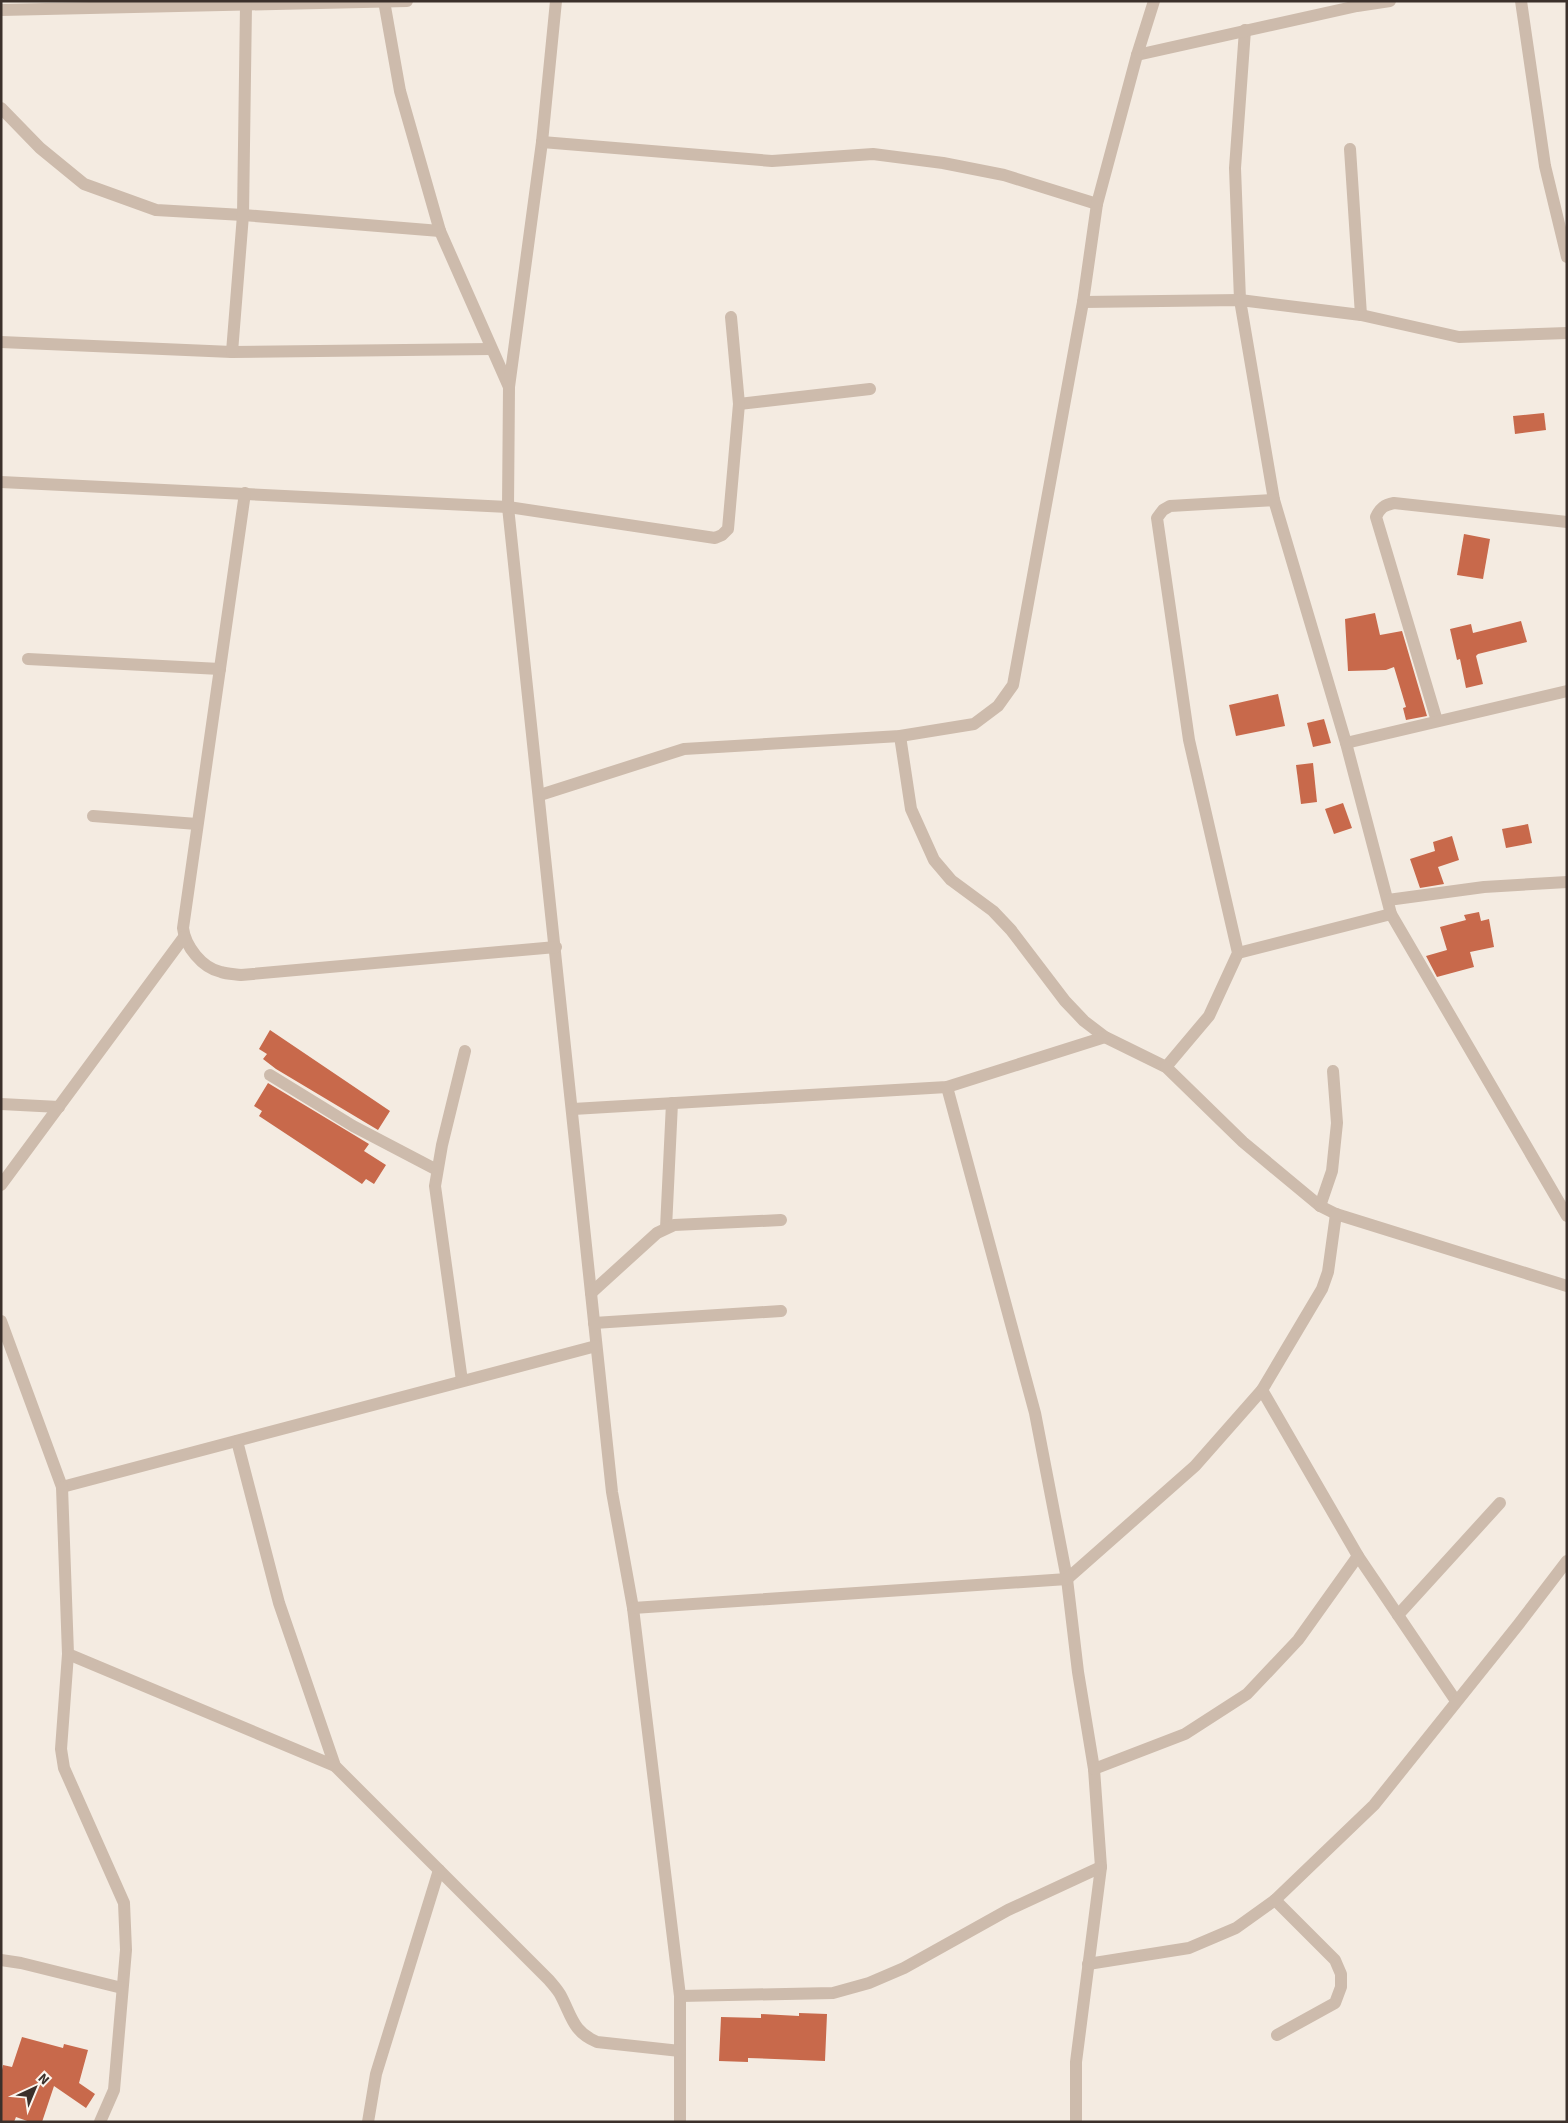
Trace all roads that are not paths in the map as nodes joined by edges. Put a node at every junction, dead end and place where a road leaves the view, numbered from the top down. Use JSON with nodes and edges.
{"nodes":[{"id":1,"x":407,"y":1,"type":"edge"},
{"id":2,"x":556,"y":1,"type":"edge"},
{"id":3,"x":1154,"y":1,"type":"edge"},
{"id":4,"x":1390,"y":1,"type":"edge"},
{"id":5,"x":1521,"y":1,"type":"edge"},
{"id":6,"x":384,"y":2,"type":"edge"},
{"id":7,"x":246,"y":5,"type":"junction"},
{"id":8,"x":1,"y":10,"type":"edge"},
{"id":9,"x":1245,"y":30,"type":"junction"},
{"id":10,"x":1137,"y":55,"type":"junction"},
{"id":11,"x":1,"y":108,"type":"edge"},
{"id":12,"x":542,"y":142,"type":"junction"},
{"id":13,"x":1350,"y":149,"type":"dead end"},
{"id":14,"x":1097,"y":204,"type":"junction"},
{"id":15,"x":243,"y":215,"type":"junction"},
{"id":16,"x":440,"y":230,"type":"junction"},
{"id":17,"x":1567,"y":257,"type":"edge"},
{"id":18,"x":1240,"y":300,"type":"junction"},
{"id":19,"x":1082,"y":302,"type":"junction"},
{"id":20,"x":1361,"y":315,"type":"junction"},
{"id":21,"x":731,"y":317,"type":"dead end"},
{"id":22,"x":1567,"y":333,"type":"edge"},
{"id":23,"x":1,"y":342,"type":"edge"},
{"id":24,"x":491,"y":349,"type":"junction"},
{"id":25,"x":232,"y":352,"type":"junction"},
{"id":26,"x":509,"y":387,"type":"junction"},
{"id":27,"x":870,"y":389,"type":"dead end"},
{"id":28,"x":739,"y":404,"type":"junction"},
{"id":29,"x":1,"y":482,"type":"edge"},
{"id":30,"x":245,"y":493,"type":"junction"},
{"id":31,"x":1274,"y":500,"type":"junction"},
{"id":32,"x":508,"y":507,"type":"junction"},
{"id":33,"x":1567,"y":522,"type":"edge"},
{"id":34,"x":28,"y":659,"type":"dead end"},
{"id":35,"x":220,"y":669,"type":"junction"},
{"id":36,"x":1567,"y":691,"type":"edge"},
{"id":37,"x":1437,"y":721,"type":"junction"},
{"id":38,"x":900,"y":736,"type":"junction"},
{"id":39,"x":1346,"y":743,"type":"junction"},
{"id":40,"x":540,"y":795,"type":"junction"},
{"id":41,"x":93,"y":816,"type":"dead end"},
{"id":42,"x":197,"y":824,"type":"junction"},
{"id":43,"x":1567,"y":882,"type":"edge"},
{"id":44,"x":1388,"y":900,"type":"junction"},
{"id":45,"x":1391,"y":914,"type":"junction"},
{"id":46,"x":184,"y":937,"type":"junction"},
{"id":47,"x":556,"y":947,"type":"junction"},
{"id":48,"x":1238,"y":953,"type":"junction"},
{"id":49,"x":1105,"y":1036,"type":"junction"},
{"id":50,"x":465,"y":1051,"type":"dead end"},
{"id":51,"x":1166,"y":1067,"type":"junction"},
{"id":52,"x":1333,"y":1071,"type":"dead end"},
{"id":53,"x":270,"y":1075,"type":"dead end"},
{"id":54,"x":947,"y":1087,"type":"junction"},
{"id":55,"x":672,"y":1103,"type":"junction"},
{"id":56,"x":1,"y":1104,"type":"edge"},
{"id":57,"x":58,"y":1107,"type":"junction"},
{"id":58,"x":573,"y":1109,"type":"junction"},
{"id":59,"x":437,"y":1170,"type":"junction"},
{"id":60,"x":1,"y":1185,"type":"edge"},
{"id":61,"x":1320,"y":1206,"type":"junction"},
{"id":62,"x":1336,"y":1214,"type":"junction"},
{"id":63,"x":1567,"y":1216,"type":"edge"},
{"id":64,"x":781,"y":1220,"type":"dead end"},
{"id":65,"x":666,"y":1228,"type":"junction"},
{"id":66,"x":1567,"y":1286,"type":"edge"},
{"id":67,"x":591,"y":1293,"type":"junction"},
{"id":68,"x":780,"y":1311,"type":"dead end"},
{"id":69,"x":1,"y":1321,"type":"edge"},
{"id":70,"x":594,"y":1323,"type":"junction"},
{"id":71,"x":596,"y":1346,"type":"junction"},
{"id":72,"x":462,"y":1381,"type":"junction"},
{"id":73,"x":1262,"y":1390,"type":"junction"},
{"id":74,"x":237,"y":1441,"type":"junction"},
{"id":75,"x":62,"y":1487,"type":"junction"},
{"id":76,"x":1500,"y":1503,"type":"dead end"},
{"id":77,"x":1358,"y":1556,"type":"junction"},
{"id":78,"x":1567,"y":1561,"type":"edge"},
{"id":79,"x":1067,"y":1579,"type":"junction"},
{"id":80,"x":633,"y":1608,"type":"junction"},
{"id":81,"x":1398,"y":1615,"type":"junction"},
{"id":82,"x":68,"y":1654,"type":"junction"},
{"id":83,"x":1456,"y":1701,"type":"junction"},
{"id":84,"x":335,"y":1766,"type":"junction"},
{"id":85,"x":1094,"y":1769,"type":"junction"},
{"id":86,"x":1101,"y":1867,"type":"junction"},
{"id":87,"x":439,"y":1870,"type":"junction"},
{"id":88,"x":1275,"y":1900,"type":"junction"},
{"id":89,"x":1,"y":1960,"type":"edge"},
{"id":90,"x":1088,"y":1964,"type":"junction"},
{"id":91,"x":122,"y":1988,"type":"junction"},
{"id":92,"x":680,"y":1996,"type":"junction"},
{"id":93,"x":1278,"y":2035,"type":"dead end"},
{"id":94,"x":680,"y":2051,"type":"junction"},
{"id":95,"x":100,"y":2122,"type":"edge"},
{"id":96,"x":368,"y":2122,"type":"edge"},
{"id":97,"x":680,"y":2122,"type":"edge"},
{"id":98,"x":1076,"y":2122,"type":"edge"}],
"edges":[{"from":1,"to":6,"type":"street"},
{"from":2,"to":12,"type":"street"},
{"from":3,"to":10,"type":"street"},
{"from":4,"to":9,"type":"street"},
{"from":5,"to":17,"type":"street"},
{"from":6,"to":7,"type":"street"},
{"from":6,"to":16,"type":"street"},
{"from":7,"to":8,"type":"street"},
{"from":7,"to":15,"type":"street"},
{"from":9,"to":10,"type":"street"},
{"from":9,"to":18,"type":"street"},
{"from":10,"to":14,"type":"street"},
{"from":11,"to":15,"type":"street"},
{"from":12,"to":14,"type":"street"},
{"from":12,"to":26,"type":"street"},
{"from":13,"to":20,"type":"street"},
{"from":14,"to":19,"type":"street"},
{"from":15,"to":16,"type":"street"},
{"from":15,"to":25,"type":"street"},
{"from":16,"to":24,"type":"street"},
{"from":18,"to":19,"type":"street"},
{"from":18,"to":20,"type":"street"},
{"from":18,"to":31,"type":"street"},
{"from":19,"to":38,"type":"street"},
{"from":20,"to":22,"type":"street"},
{"from":21,"to":28,"type":"street"},
{"from":23,"to":25,"type":"street"},
{"from":24,"to":25,"type":"street"},
{"from":24,"to":26,"type":"street"},
{"from":26,"to":32,"type":"street"},
{"from":27,"to":28,"type":"street"},
{"from":28,"to":32,"type":"street"},
{"from":29,"to":30,"type":"street"},
{"from":30,"to":32,"type":"street"},
{"from":30,"to":35,"type":"street"},
{"from":31,"to":39,"type":"street"},
{"from":31,"to":48,"type":"street"},
{"from":32,"to":40,"type":"street"},
{"from":33,"to":37,"type":"street"},
{"from":34,"to":35,"type":"street"},
{"from":35,"to":42,"type":"street"},
{"from":36,"to":37,"type":"street"},
{"from":37,"to":39,"type":"street"},
{"from":38,"to":40,"type":"street"},
{"from":38,"to":49,"type":"street"},
{"from":39,"to":44,"type":"street"},
{"from":40,"to":47,"type":"street"},
{"from":41,"to":42,"type":"street"},
{"from":42,"to":46,"type":"street"},
{"from":43,"to":44,"type":"street"},
{"from":44,"to":45,"type":"street"},
{"from":45,"to":48,"type":"street"},
{"from":45,"to":63,"type":"street"},
{"from":46,"to":47,"type":"street"},
{"from":46,"to":57,"type":"street"},
{"from":47,"to":58,"type":"street"},
{"from":48,"to":51,"type":"street"},
{"from":49,"to":51,"type":"street"},
{"from":49,"to":54,"type":"street"},
{"from":50,"to":59,"type":"street"},
{"from":51,"to":61,"type":"street"},
{"from":52,"to":61,"type":"street"},
{"from":53,"to":59,"type":"street"},
{"from":54,"to":55,"type":"street"},
{"from":54,"to":79,"type":"street"},
{"from":55,"to":58,"type":"street"},
{"from":55,"to":65,"type":"street"},
{"from":56,"to":57,"type":"street"},
{"from":57,"to":60,"type":"street"},
{"from":58,"to":67,"type":"street"},
{"from":59,"to":72,"type":"street"},
{"from":61,"to":62,"type":"street"},
{"from":62,"to":66,"type":"street"},
{"from":62,"to":73,"type":"street"},
{"from":64,"to":65,"type":"street"},
{"from":65,"to":67,"type":"street"},
{"from":67,"to":70,"type":"street"},
{"from":68,"to":70,"type":"street"},
{"from":69,"to":75,"type":"street"},
{"from":70,"to":71,"type":"street"},
{"from":71,"to":72,"type":"street"},
{"from":71,"to":80,"type":"street"},
{"from":72,"to":74,"type":"street"},
{"from":73,"to":77,"type":"street"},
{"from":73,"to":79,"type":"street"},
{"from":74,"to":75,"type":"street"},
{"from":74,"to":84,"type":"street"},
{"from":75,"to":82,"type":"street"},
{"from":76,"to":81,"type":"street"},
{"from":77,"to":81,"type":"street"},
{"from":77,"to":85,"type":"street"},
{"from":78,"to":83,"type":"street"},
{"from":79,"to":80,"type":"street"},
{"from":79,"to":85,"type":"street"},
{"from":80,"to":92,"type":"street"},
{"from":81,"to":83,"type":"street"},
{"from":82,"to":84,"type":"street"},
{"from":82,"to":91,"type":"street"},
{"from":83,"to":88,"type":"street"},
{"from":84,"to":87,"type":"street"},
{"from":85,"to":86,"type":"street"},
{"from":86,"to":90,"type":"street"},
{"from":86,"to":92,"type":"street"},
{"from":87,"to":94,"type":"street"},
{"from":87,"to":96,"type":"street"},
{"from":88,"to":90,"type":"street"},
{"from":88,"to":93,"type":"street"},
{"from":89,"to":91,"type":"street"},
{"from":90,"to":98,"type":"street"},
{"from":91,"to":95,"type":"street"},
{"from":92,"to":94,"type":"street"},
{"from":94,"to":97,"type":"street"}]}
